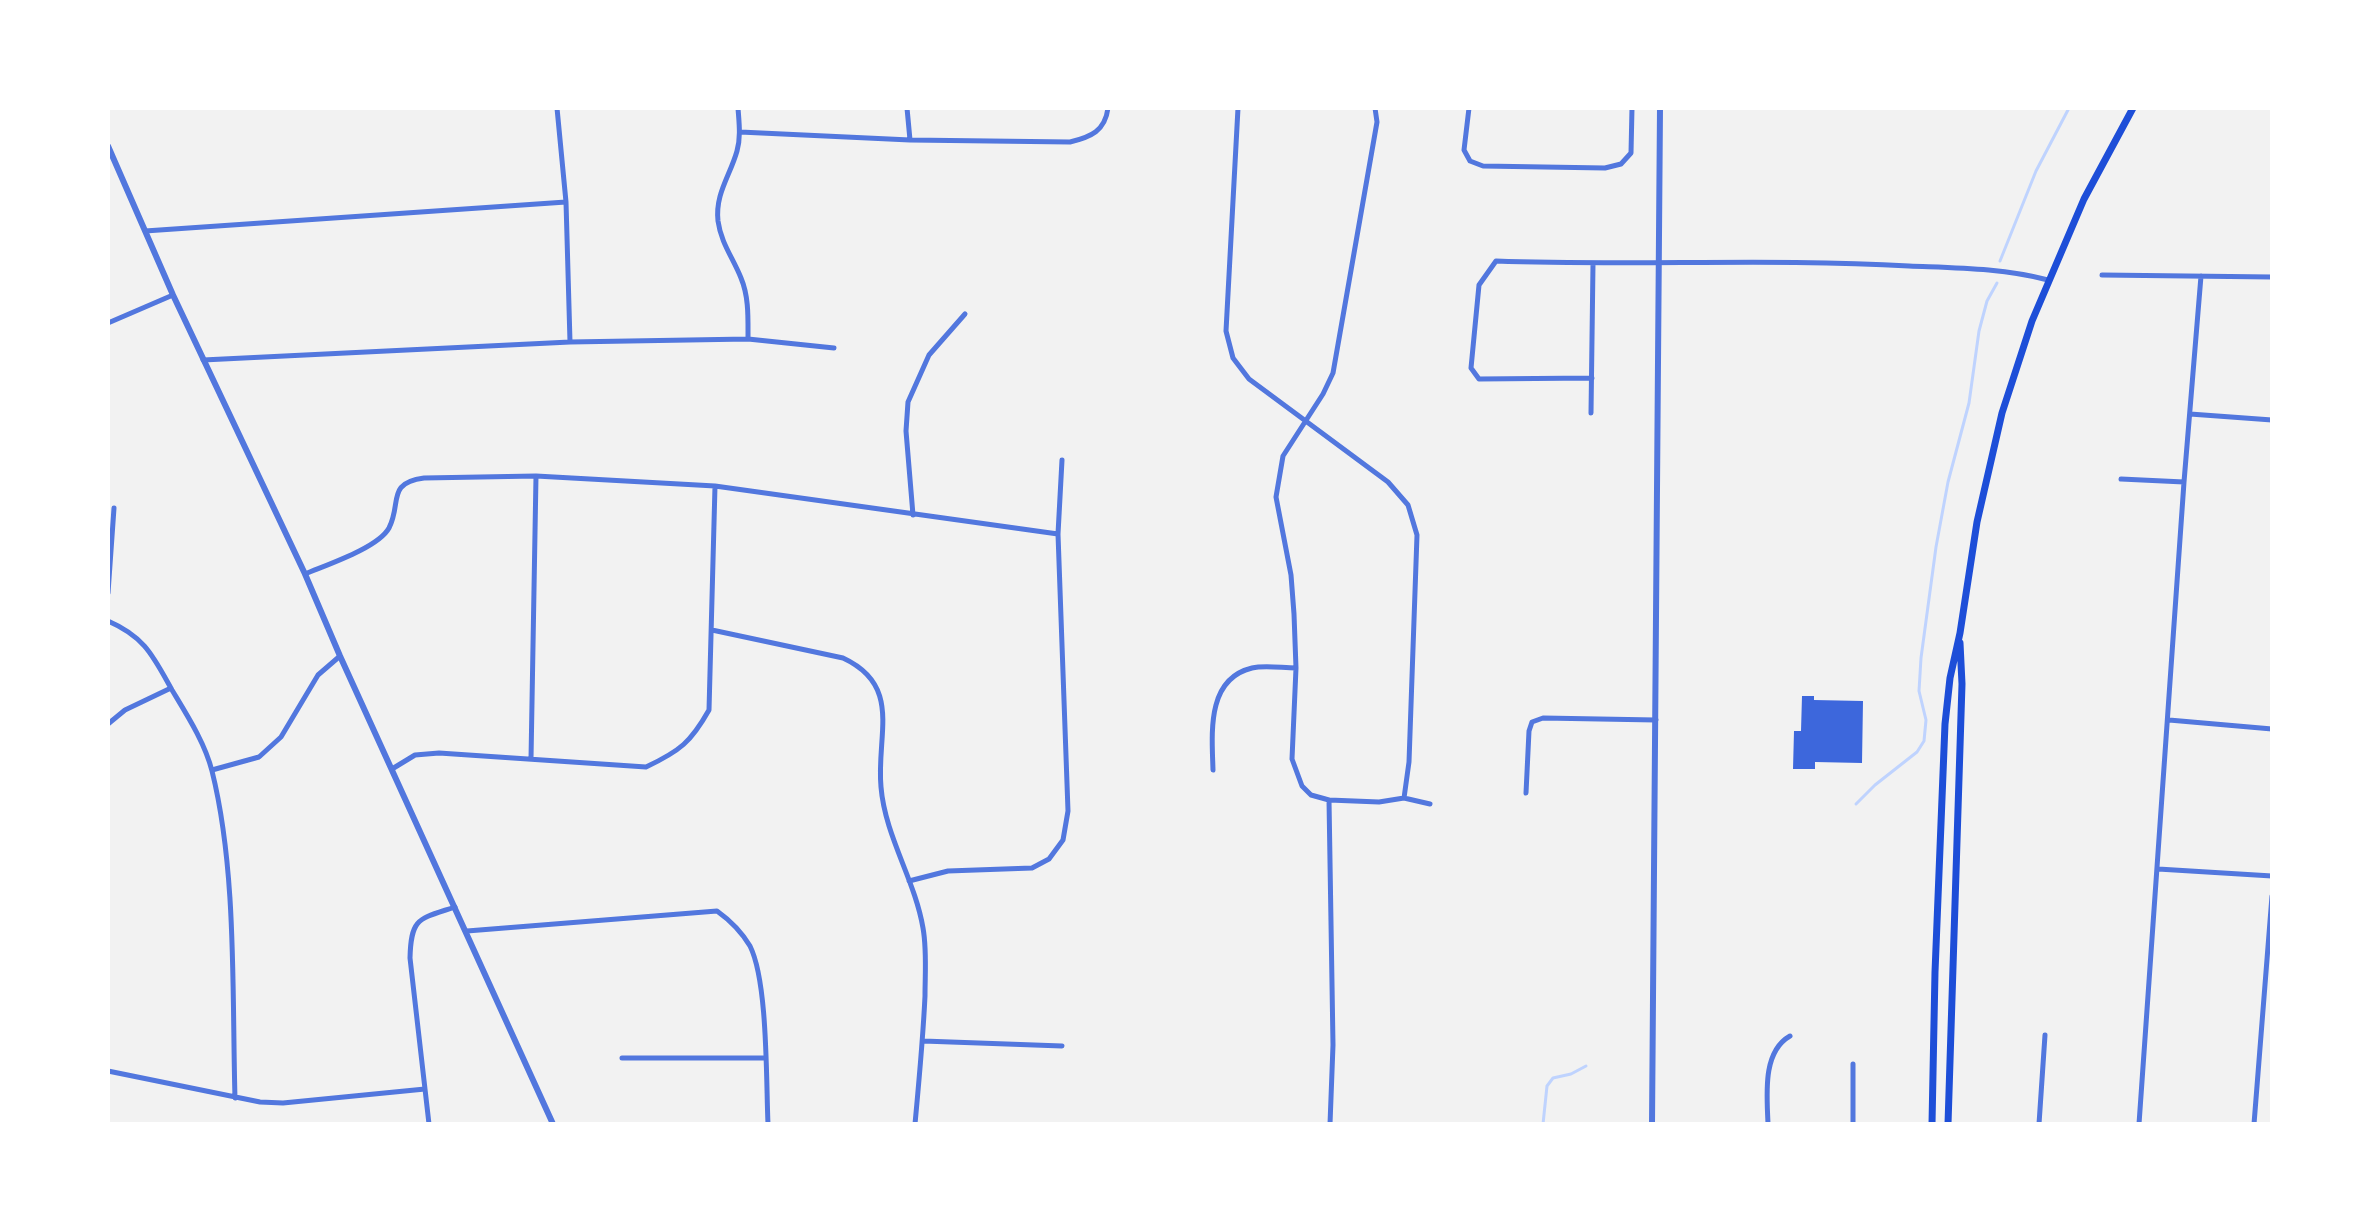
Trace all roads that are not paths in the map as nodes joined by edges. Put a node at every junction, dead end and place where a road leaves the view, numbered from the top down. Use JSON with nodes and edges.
{"nodes":[{"id":1,"x":557,"y":108,"type":"edge"},
{"id":2,"x":738,"y":108,"type":"edge"},
{"id":3,"x":907,"y":108,"type":"edge"},
{"id":4,"x":1108,"y":108,"type":"edge"},
{"id":5,"x":1238,"y":108,"type":"edge"},
{"id":6,"x":1375,"y":108,"type":"edge"},
{"id":7,"x":1469,"y":108,"type":"edge"},
{"id":8,"x":1632,"y":108,"type":"edge"},
{"id":9,"x":1660,"y":108,"type":"edge"},
{"id":10,"x":2133,"y":108,"type":"edge"},
{"id":11,"x":740,"y":132,"type":"junction"},
{"id":12,"x":910,"y":140,"type":"junction"},
{"id":13,"x":108,"y":146,"type":"edge"},
{"id":14,"x":566,"y":202,"type":"junction"},
{"id":15,"x":145,"y":231,"type":"junction"},
{"id":16,"x":1659,"y":263,"type":"junction"},
{"id":17,"x":1593,"y":264,"type":"junction"},
{"id":18,"x":2102,"y":275,"type":"dead end"},
{"id":19,"x":2201,"y":276,"type":"junction"},
{"id":20,"x":2272,"y":277,"type":"edge"},
{"id":21,"x":2048,"y":280,"type":"junction"},
{"id":22,"x":173,"y":295,"type":"junction"},
{"id":23,"x":965,"y":314,"type":"dead end"},
{"id":24,"x":108,"y":323,"type":"edge"},
{"id":25,"x":748,"y":339,"type":"junction"},
{"id":26,"x":570,"y":342,"type":"junction"},
{"id":27,"x":834,"y":348,"type":"dead end"},
{"id":28,"x":203,"y":360,"type":"junction"},
{"id":29,"x":1592,"y":378,"type":"junction"},
{"id":30,"x":1591,"y":413,"type":"dead end"},
{"id":31,"x":2190,"y":414,"type":"junction"},
{"id":32,"x":2272,"y":420,"type":"edge"},
{"id":33,"x":1307,"y":421,"type":"junction"},
{"id":34,"x":1062,"y":460,"type":"dead end"},
{"id":35,"x":536,"y":476,"type":"junction"},
{"id":36,"x":2121,"y":479,"type":"dead end"},
{"id":37,"x":2184,"y":482,"type":"junction"},
{"id":38,"x":715,"y":486,"type":"junction"},
{"id":39,"x":114,"y":508,"type":"dead end"},
{"id":40,"x":913,"y":515,"type":"junction"},
{"id":41,"x":1058,"y":534,"type":"junction"},
{"id":42,"x":305,"y":574,"type":"junction"},
{"id":43,"x":108,"y":593,"type":"edge"},
{"id":44,"x":108,"y":621,"type":"edge"},
{"id":45,"x":712,"y":630,"type":"junction"},
{"id":46,"x":1960,"y":633,"type":"junction"},
{"id":47,"x":340,"y":656,"type":"junction"},
{"id":48,"x":1296,"y":668,"type":"junction"},
{"id":49,"x":171,"y":688,"type":"junction"},
{"id":50,"x":1656,"y":720,"type":"junction"},
{"id":51,"x":2169,"y":720,"type":"junction"},
{"id":52,"x":108,"y":724,"type":"edge"},
{"id":53,"x":2272,"y":729,"type":"edge"},
{"id":54,"x":531,"y":759,"type":"junction"},
{"id":55,"x":392,"y":769,"type":"junction"},
{"id":56,"x":212,"y":770,"type":"junction"},
{"id":57,"x":1213,"y":770,"type":"dead end"},
{"id":58,"x":1526,"y":793,"type":"dead end"},
{"id":59,"x":1404,"y":798,"type":"junction"},
{"id":60,"x":1329,"y":800,"type":"junction"},
{"id":61,"x":1430,"y":804,"type":"dead end"},
{"id":62,"x":2158,"y":869,"type":"junction"},
{"id":63,"x":2272,"y":876,"type":"edge"},
{"id":64,"x":909,"y":881,"type":"junction"},
{"id":65,"x":2272,"y":896,"type":"edge"},
{"id":66,"x":455,"y":907,"type":"junction"},
{"id":67,"x":467,"y":931,"type":"junction"},
{"id":68,"x":2045,"y":1035,"type":"dead end"},
{"id":69,"x":1790,"y":1036,"type":"dead end"},
{"id":70,"x":923,"y":1041,"type":"junction"},
{"id":71,"x":1062,"y":1046,"type":"dead end"},
{"id":72,"x":622,"y":1058,"type":"dead end"},
{"id":73,"x":765,"y":1058,"type":"junction"},
{"id":74,"x":1853,"y":1064,"type":"dead end"},
{"id":75,"x":108,"y":1071,"type":"edge"},
{"id":76,"x":425,"y":1089,"type":"junction"},
{"id":77,"x":235,"y":1098,"type":"junction"},
{"id":78,"x":1768,"y":1121,"type":"edge"},
{"id":79,"x":429,"y":1124,"type":"edge"},
{"id":80,"x":553,"y":1124,"type":"edge"},
{"id":81,"x":768,"y":1124,"type":"edge"},
{"id":82,"x":915,"y":1124,"type":"edge"},
{"id":83,"x":1330,"y":1124,"type":"edge"},
{"id":84,"x":1652,"y":1124,"type":"edge"},
{"id":85,"x":1853,"y":1124,"type":"edge"},
{"id":86,"x":1932,"y":1124,"type":"edge"},
{"id":87,"x":1948,"y":1124,"type":"edge"},
{"id":88,"x":2039,"y":1124,"type":"edge"},
{"id":89,"x":2139,"y":1124,"type":"edge"},
{"id":90,"x":2254,"y":1124,"type":"edge"}],
"edges":[{"from":1,"to":14,"type":"street"},
{"from":2,"to":11,"type":"street"},
{"from":3,"to":12,"type":"street"},
{"from":4,"to":12,"type":"street"},
{"from":5,"to":33,"type":"street"},
{"from":6,"to":33,"type":"street"},
{"from":7,"to":8,"type":"street"},
{"from":9,"to":16,"type":"street"},
{"from":10,"to":21,"type":"main road"},
{"from":11,"to":12,"type":"street"},
{"from":11,"to":25,"type":"street"},
{"from":13,"to":15,"type":"street"},
{"from":14,"to":15,"type":"street"},
{"from":14,"to":26,"type":"street"},
{"from":15,"to":22,"type":"street"},
{"from":16,"to":17,"type":"street"},
{"from":16,"to":21,"type":"street"},
{"from":16,"to":50,"type":"street"},
{"from":17,"to":29,"type":"street"},
{"from":17,"to":29,"type":"street"},
{"from":18,"to":19,"type":"street"},
{"from":19,"to":20,"type":"street"},
{"from":19,"to":31,"type":"street"},
{"from":21,"to":46,"type":"main road"},
{"from":22,"to":24,"type":"street"},
{"from":22,"to":28,"type":"street"},
{"from":23,"to":40,"type":"street"},
{"from":25,"to":26,"type":"street"},
{"from":25,"to":27,"type":"street"},
{"from":26,"to":28,"type":"street"},
{"from":28,"to":42,"type":"street"},
{"from":29,"to":30,"type":"street"},
{"from":31,"to":32,"type":"street"},
{"from":31,"to":37,"type":"street"},
{"from":33,"to":48,"type":"street"},
{"from":33,"to":59,"type":"street"},
{"from":34,"to":41,"type":"street"},
{"from":35,"to":38,"type":"street"},
{"from":35,"to":42,"type":"street"},
{"from":35,"to":54,"type":"street"},
{"from":36,"to":37,"type":"street"},
{"from":37,"to":51,"type":"street"},
{"from":38,"to":40,"type":"street"},
{"from":38,"to":45,"type":"street"},
{"from":39,"to":43,"type":"street"},
{"from":40,"to":41,"type":"street"},
{"from":41,"to":64,"type":"street"},
{"from":42,"to":47,"type":"street"},
{"from":44,"to":49,"type":"street"},
{"from":45,"to":54,"type":"street"},
{"from":45,"to":64,"type":"street"},
{"from":46,"to":86,"type":"main road"},
{"from":46,"to":87,"type":"main road"},
{"from":47,"to":55,"type":"street"},
{"from":47,"to":56,"type":"street"},
{"from":48,"to":57,"type":"street"},
{"from":48,"to":60,"type":"street"},
{"from":49,"to":52,"type":"street"},
{"from":49,"to":56,"type":"street"},
{"from":50,"to":58,"type":"street"},
{"from":50,"to":84,"type":"street"},
{"from":51,"to":53,"type":"street"},
{"from":51,"to":62,"type":"street"},
{"from":54,"to":55,"type":"street"},
{"from":55,"to":66,"type":"street"},
{"from":56,"to":77,"type":"street"},
{"from":59,"to":60,"type":"street"},
{"from":59,"to":61,"type":"street"},
{"from":60,"to":83,"type":"street"},
{"from":62,"to":63,"type":"street"},
{"from":62,"to":89,"type":"street"},
{"from":64,"to":70,"type":"street"},
{"from":65,"to":90,"type":"street"},
{"from":66,"to":67,"type":"street"},
{"from":66,"to":76,"type":"street"},
{"from":67,"to":73,"type":"street"},
{"from":67,"to":80,"type":"street"},
{"from":68,"to":88,"type":"street"},
{"from":69,"to":78,"type":"street"},
{"from":70,"to":71,"type":"street"},
{"from":70,"to":82,"type":"street"},
{"from":72,"to":73,"type":"street"},
{"from":73,"to":81,"type":"street"},
{"from":74,"to":85,"type":"street"},
{"from":75,"to":77,"type":"street"},
{"from":76,"to":77,"type":"street"},
{"from":76,"to":79,"type":"street"}]}
